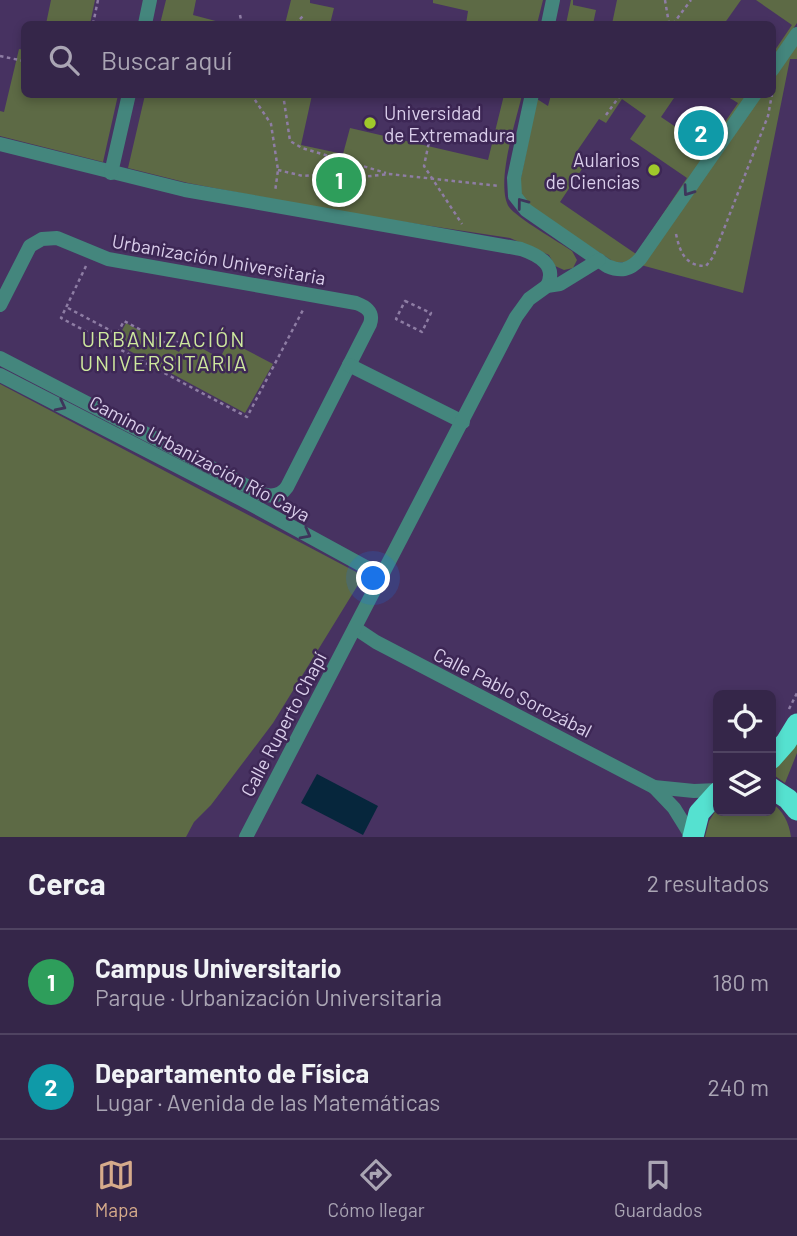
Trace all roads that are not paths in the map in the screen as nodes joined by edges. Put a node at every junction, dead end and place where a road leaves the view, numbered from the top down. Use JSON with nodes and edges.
{"nodes":[{"id":1,"x":150,"y":0,"type":"edge"},
{"id":2,"x":553,"y":0,"type":"edge"},
{"id":3,"x":146,"y":21,"type":"edge"},
{"id":4,"x":549,"y":21,"type":"edge"},
{"id":5,"x":797,"y":34,"type":"edge"},
{"id":6,"x":776,"y":64,"type":"edge"},
{"id":7,"x":128,"y":98,"type":"edge"},
{"id":8,"x":531,"y":98,"type":"edge"},
{"id":9,"x":759,"y":100,"type":"edge"},
{"id":10,"x":0,"y":144,"type":"edge"},
{"id":11,"x":111,"y":173,"type":"junction"},
{"id":12,"x":598,"y":260,"type":"junction"},
{"id":13,"x":547,"y":286,"type":"junction"},
{"id":14,"x":0,"y":305,"type":"edge"},
{"id":15,"x":0,"y":358,"type":"edge"},
{"id":16,"x":349,"y":365,"type":"junction"},
{"id":17,"x":0,"y":375,"type":"edge"},
{"id":18,"x":463,"y":422,"type":"junction"},
{"id":19,"x":382,"y":576,"type":"junction"},
{"id":20,"x":355,"y":628,"type":"junction"},
{"id":21,"x":797,"y":724,"type":"edge"},
{"id":22,"x":776,"y":753,"type":"edge"},
{"id":23,"x":654,"y":787,"type":"junction"},
{"id":24,"x":713,"y":791,"type":"edge"},
{"id":25,"x":776,"y":791,"type":"edge"},
{"id":26,"x":713,"y":797,"type":"edge"},
{"id":27,"x":797,"y":810,"type":"edge"},
{"id":28,"x":246,"y":837,"type":"edge"},
{"id":29,"x":693,"y":837,"type":"edge"}],
"edges":[{"from":1,"to":3,"type":"street"},
{"from":2,"to":4,"type":"street"},
{"from":5,"to":6,"type":"street"},
{"from":7,"to":11,"type":"street"},
{"from":12,"to":8,"type":"street","one_way":true},
{"from":9,"to":12,"type":"street","one_way":true},
{"from":10,"to":11,"type":"street"},
{"from":11,"to":13,"type":"street"},
{"from":12,"to":13,"type":"street"},
{"from":13,"to":18,"type":"street"},
{"from":14,"to":16,"type":"street","name":"Urbanización Universitaria"},
{"from":15,"to":16,"type":"street","name":"Urbanización Universitaria"},
{"from":16,"to":18,"type":"street"},
{"from":17,"to":19,"type":"street","name":"Camino Urbanización Río Caya","one_way":true},
{"from":18,"to":19,"type":"street"},
{"from":19,"to":20,"type":"street"},
{"from":20,"to":23,"type":"street","name":"Calle Pablo Sorozábal"},
{"from":20,"to":28,"type":"street","name":"Calle Ruperto Chapí"},
{"from":21,"to":22,"type":"highway"},
{"from":23,"to":24,"type":"street","name":"Calle Pablo Sorozábal"},
{"from":23,"to":29,"type":"street","name":"Calle Pablo Sorozábal"},
{"from":25,"to":27,"type":"highway"},
{"from":26,"to":29,"type":"highway"}]}
